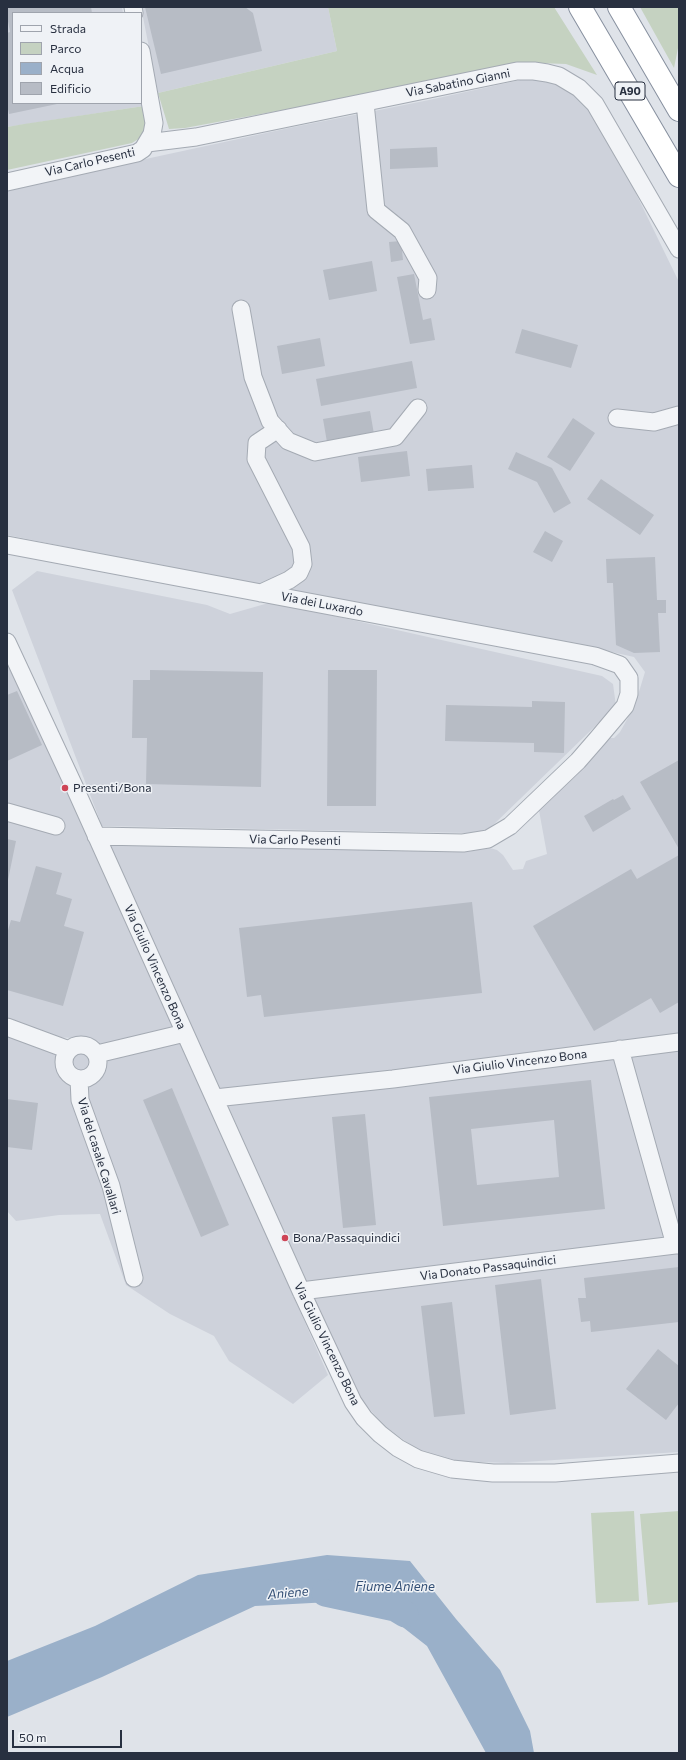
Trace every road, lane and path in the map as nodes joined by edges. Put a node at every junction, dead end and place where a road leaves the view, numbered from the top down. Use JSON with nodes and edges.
{"nodes":[{"id":1,"x":619,"y":7,"type":"edge"},
{"id":2,"x":580,"y":11,"type":"edge"},
{"id":3,"x":142,"y":57,"type":"edge"},
{"id":4,"x":365,"y":103,"type":"junction"},
{"id":5,"x":679,"y":110,"type":"edge"},
{"id":6,"x":148,"y":143,"type":"junction"},
{"id":7,"x":679,"y":176,"type":"edge"},
{"id":8,"x":7,"y":182,"type":"edge"},
{"id":9,"x":679,"y":249,"type":"edge"},
{"id":10,"x":428,"y":290,"type":"dead end"},
{"id":11,"x":241,"y":309,"type":"dead end"},
{"id":12,"x":418,"y":408,"type":"dead end"},
{"id":13,"x":679,"y":415,"type":"edge"},
{"id":14,"x":617,"y":418,"type":"dead end"},
{"id":15,"x":278,"y":429,"type":"junction"},
{"id":16,"x":7,"y":544,"type":"edge"},
{"id":17,"x":261,"y":593,"type":"junction"},
{"id":18,"x":7,"y":642,"type":"edge"},
{"id":19,"x":629,"y":678,"type":"joint"},
{"id":20,"x":7,"y":812,"type":"edge"},
{"id":21,"x":56,"y":826,"type":"dead end"},
{"id":22,"x":96,"y":836,"type":"junction"},
{"id":23,"x":7,"y":1027,"type":"edge"},
{"id":24,"x":185,"y":1033,"type":"junction"},
{"id":25,"x":679,"y":1042,"type":"edge"},
{"id":26,"x":620,"y":1049,"type":"junction"},
{"id":27,"x":68,"y":1050,"type":"junction"},
{"id":28,"x":97,"y":1054,"type":"junction"},
{"id":29,"x":79,"y":1079,"type":"junction"},
{"id":30,"x":214,"y":1098,"type":"junction"},
{"id":31,"x":677,"y":1245,"type":"edge"},
{"id":32,"x":134,"y":1278,"type":"dead end"},
{"id":33,"x":301,"y":1291,"type":"junction"},
{"id":34,"x":679,"y":1462,"type":"edge"}],
"edges":[{"from":1,"to":5,"type":"highway","number":"A90"},
{"from":2,"to":7,"type":"highway","number":"A90"},
{"from":3,"to":6,"type":"street","name":"Via Carlo Pesenti"},
{"from":4,"to":6,"type":"street","name":"Via Sabatino Gianni"},
{"from":4,"to":9,"type":"street","name":"Via Sabatino Gianni"},
{"from":4,"to":10,"type":"street"},
{"from":6,"to":8,"type":"street","name":"Via Carlo Pesenti"},
{"from":11,"to":15,"type":"street"},
{"from":12,"to":15,"type":"street"},
{"from":13,"to":14,"type":"street"},
{"from":15,"to":17,"type":"street"},
{"from":16,"to":17,"type":"street","name":"Via dei Luxardo"},
{"from":17,"to":19,"type":"street","name":"Via dei Luxardo"},
{"from":18,"to":22,"type":"street"},
{"from":19,"to":22,"type":"street","name":"Via Carlo Pesenti"},
{"from":20,"to":21,"type":"street"},
{"from":22,"to":24,"type":"street","name":"Via Giulio Vincenzo Bona"},
{"from":23,"to":27,"type":"street"},
{"from":24,"to":28,"type":"street"},
{"from":24,"to":30,"type":"street","name":"Via Giulio Vincenzo Bona"},
{"from":25,"to":26,"type":"street","name":"Via Giulio Vincenzo Bona"},
{"from":26,"to":30,"type":"street","name":"Via Giulio Vincenzo Bona"},
{"from":26,"to":31,"type":"street"},
{"from":27,"to":28,"type":"street"},
{"from":27,"to":29,"type":"street"},
{"from":28,"to":29,"type":"street","name":"Via del casale Cavallari"},
{"from":29,"to":32,"type":"street","name":"Via del casale Cavallari"},
{"from":30,"to":33,"type":"street","name":"Via Giulio Vincenzo Bona"},
{"from":31,"to":33,"type":"street","name":"Via Donato Passaquindici"},
{"from":33,"to":34,"type":"street","name":"Via Giulio Vincenzo Bona"}]}
